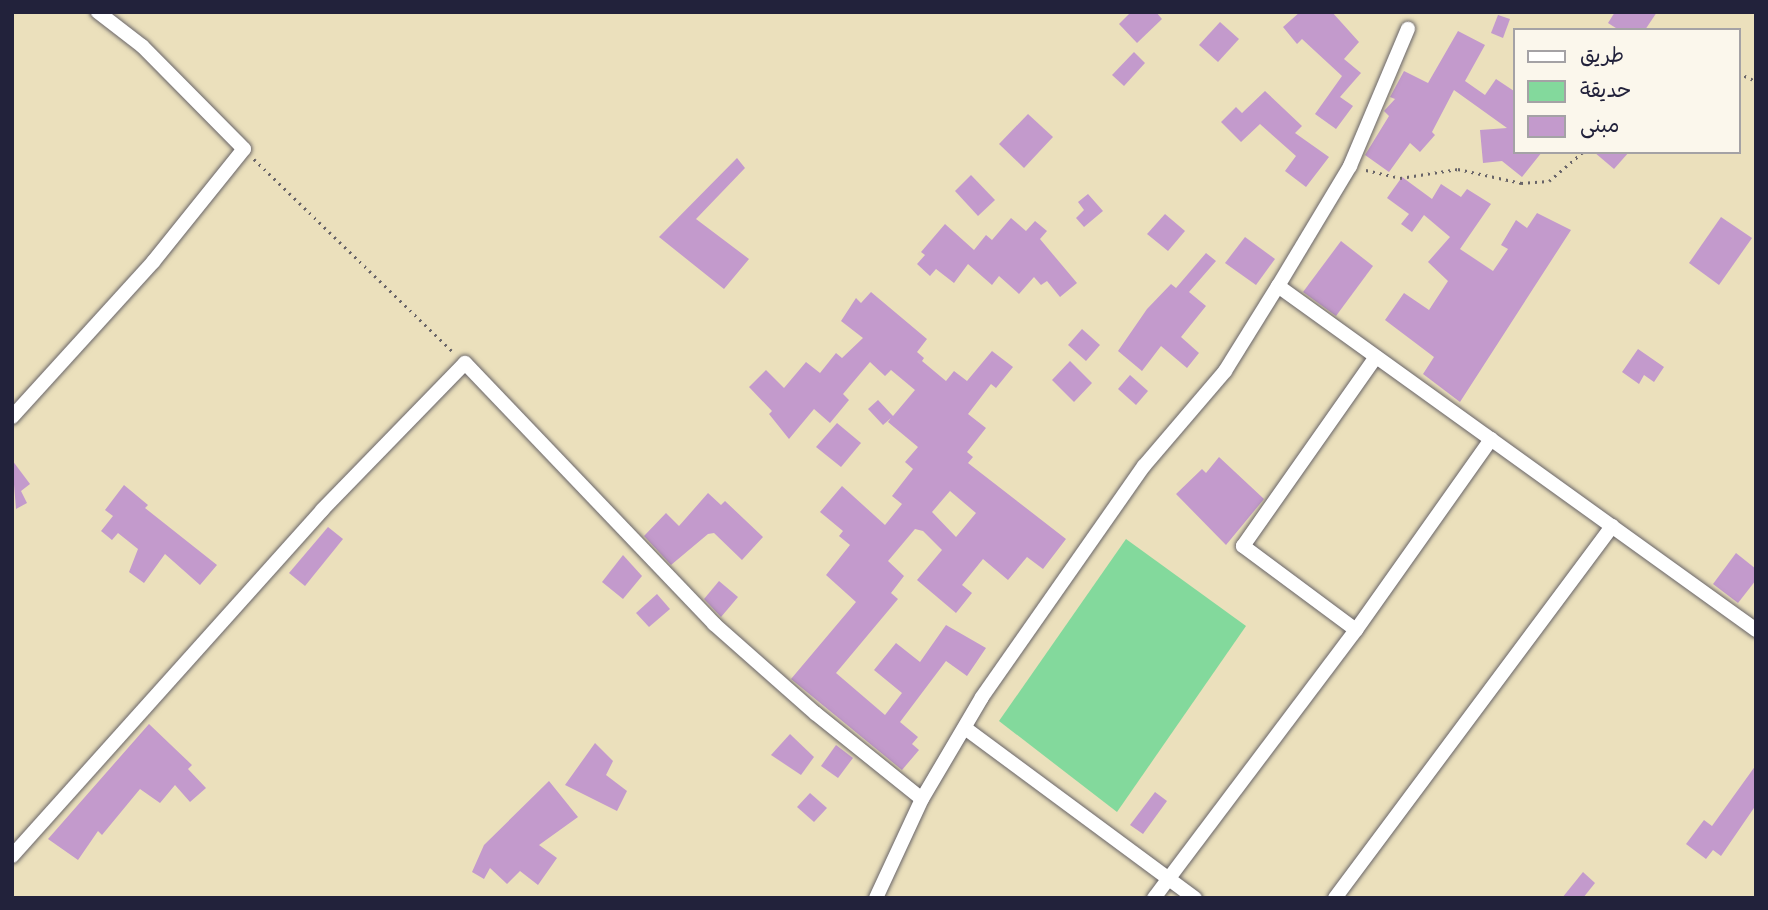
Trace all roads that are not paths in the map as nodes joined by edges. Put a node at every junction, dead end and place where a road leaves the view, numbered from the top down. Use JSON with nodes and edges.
{"nodes":[{"id":1,"x":98,"y":12,"type":"edge"},
{"id":2,"x":1408,"y":29,"type":"dead end"},
{"id":3,"x":1278,"y":286,"type":"junction"},
{"id":4,"x":1376,"y":357,"type":"junction"},
{"id":5,"x":12,"y":417,"type":"edge"},
{"id":6,"x":1491,"y":439,"type":"junction"},
{"id":7,"x":1612,"y":526,"type":"junction"},
{"id":8,"x":1356,"y":630,"type":"junction"},
{"id":9,"x":1756,"y":630,"type":"edge"},
{"id":10,"x":965,"y":728,"type":"junction"},
{"id":11,"x":922,"y":799,"type":"junction"},
{"id":12,"x":12,"y":856,"type":"edge"},
{"id":13,"x":1169,"y":877,"type":"junction"},
{"id":14,"x":876,"y":898,"type":"edge"},
{"id":15,"x":1154,"y":898,"type":"edge"},
{"id":16,"x":1195,"y":898,"type":"edge"},
{"id":17,"x":1335,"y":898,"type":"edge"}],
"edges":[{"from":1,"to":5,"type":"street"},
{"from":2,"to":3,"type":"street"},
{"from":3,"to":4,"type":"street"},
{"from":3,"to":10,"type":"street"},
{"from":4,"to":6,"type":"street"},
{"from":4,"to":8,"type":"street"},
{"from":6,"to":7,"type":"street"},
{"from":6,"to":8,"type":"street"},
{"from":7,"to":9,"type":"street"},
{"from":7,"to":17,"type":"street"},
{"from":8,"to":13,"type":"street"},
{"from":10,"to":11,"type":"street"},
{"from":10,"to":13,"type":"street"},
{"from":11,"to":12,"type":"street"},
{"from":11,"to":14,"type":"street"},
{"from":13,"to":15,"type":"street"},
{"from":13,"to":16,"type":"street"}]}
